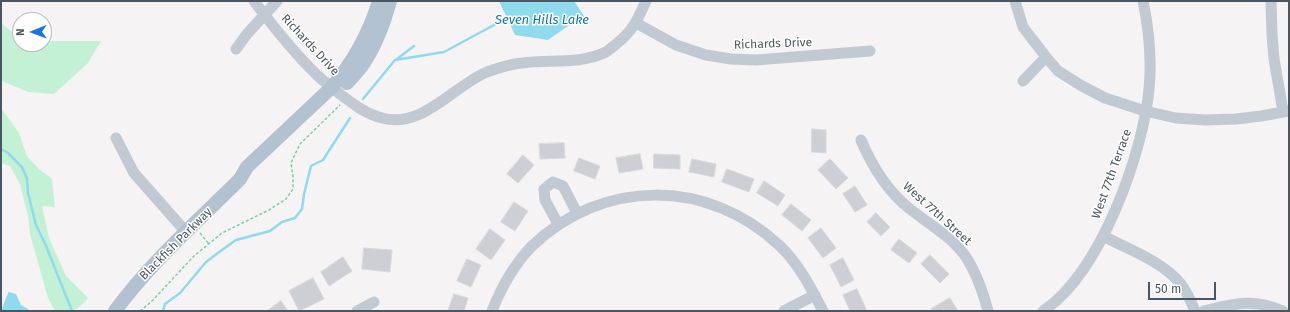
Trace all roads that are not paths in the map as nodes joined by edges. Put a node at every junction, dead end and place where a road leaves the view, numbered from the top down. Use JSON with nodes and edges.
{"nodes":[{"id":1,"x":254,"y":1,"type":"edge"},
{"id":2,"x":277,"y":1,"type":"edge"},
{"id":3,"x":379,"y":1,"type":"edge"},
{"id":4,"x":390,"y":1,"type":"edge"},
{"id":5,"x":646,"y":1,"type":"edge"},
{"id":6,"x":1015,"y":1,"type":"edge"},
{"id":7,"x":1143,"y":1,"type":"edge"},
{"id":8,"x":1272,"y":1,"type":"edge"},
{"id":9,"x":264,"y":15,"type":"junction"},
{"id":10,"x":636,"y":23,"type":"junction"},
{"id":11,"x":236,"y":49,"type":"dead end"},
{"id":12,"x":870,"y":51,"type":"dead end"},
{"id":13,"x":1046,"y":57,"type":"junction"},
{"id":14,"x":1023,"y":81,"type":"dead end"},
{"id":15,"x":339,"y":93,"type":"junction"},
{"id":16,"x":1146,"y":111,"type":"junction"},
{"id":17,"x":1286,"y":111,"type":"edge"},
{"id":18,"x":116,"y":138,"type":"dead end"},
{"id":19,"x":861,"y":140,"type":"dead end"},
{"id":20,"x":577,"y":213,"type":"junction"},
{"id":21,"x":558,"y":224,"type":"junction"},
{"id":22,"x":186,"y":232,"type":"junction"},
{"id":23,"x":1103,"y":236,"type":"junction"},
{"id":24,"x":815,"y":295,"type":"junction"},
{"id":25,"x":374,"y":302,"type":"dead end"},
{"id":26,"x":115,"y":311,"type":"edge"},
{"id":27,"x":357,"y":311,"type":"edge"},
{"id":28,"x":492,"y":311,"type":"edge"},
{"id":29,"x":784,"y":311,"type":"edge"},
{"id":30,"x":823,"y":311,"type":"edge"},
{"id":31,"x":988,"y":311,"type":"edge"},
{"id":32,"x":1043,"y":311,"type":"edge"},
{"id":33,"x":1195,"y":311,"type":"edge"},
{"id":34,"x":1204,"y":311,"type":"edge"},
{"id":35,"x":1283,"y":311,"type":"edge"}],
"edges":[{"from":1,"to":9,"type":"street","name":"Richards Drive"},
{"from":2,"to":9,"type":"street"},
{"from":3,"to":15,"type":"main road"},
{"from":4,"to":15,"type":"main road"},
{"from":5,"to":10,"type":"street","name":"Richards Drive"},
{"from":6,"to":13,"type":"street"},
{"from":7,"to":16,"type":"street","name":"West 77th Terrace"},
{"from":8,"to":17,"type":"street"},
{"from":9,"to":11,"type":"street"},
{"from":9,"to":15,"type":"street","name":"Richards Drive"},
{"from":10,"to":12,"type":"street","name":"Richards Drive"},
{"from":10,"to":15,"type":"street","name":"Richards Drive"},
{"from":13,"to":14,"type":"street"},
{"from":13,"to":16,"type":"street"},
{"from":15,"to":22,"type":"main road","name":"Blackfish Parkway"},
{"from":16,"to":17,"type":"street"},
{"from":16,"to":23,"type":"street","name":"West 77th Terrace"},
{"from":18,"to":22,"type":"street"},
{"from":19,"to":31,"type":"street","name":"West 77th Street"},
{"from":20,"to":21,"type":"street"},
{"from":20,"to":21,"type":"street"},
{"from":20,"to":24,"type":"street"},
{"from":21,"to":28,"type":"street"},
{"from":22,"to":26,"type":"main road","name":"Blackfish Parkway"},
{"from":23,"to":32,"type":"street","name":"West 77th Terrace"},
{"from":23,"to":33,"type":"street"},
{"from":24,"to":29,"type":"street"},
{"from":24,"to":30,"type":"street"},
{"from":25,"to":27,"type":"street"},
{"from":34,"to":35,"type":"street"}]}
